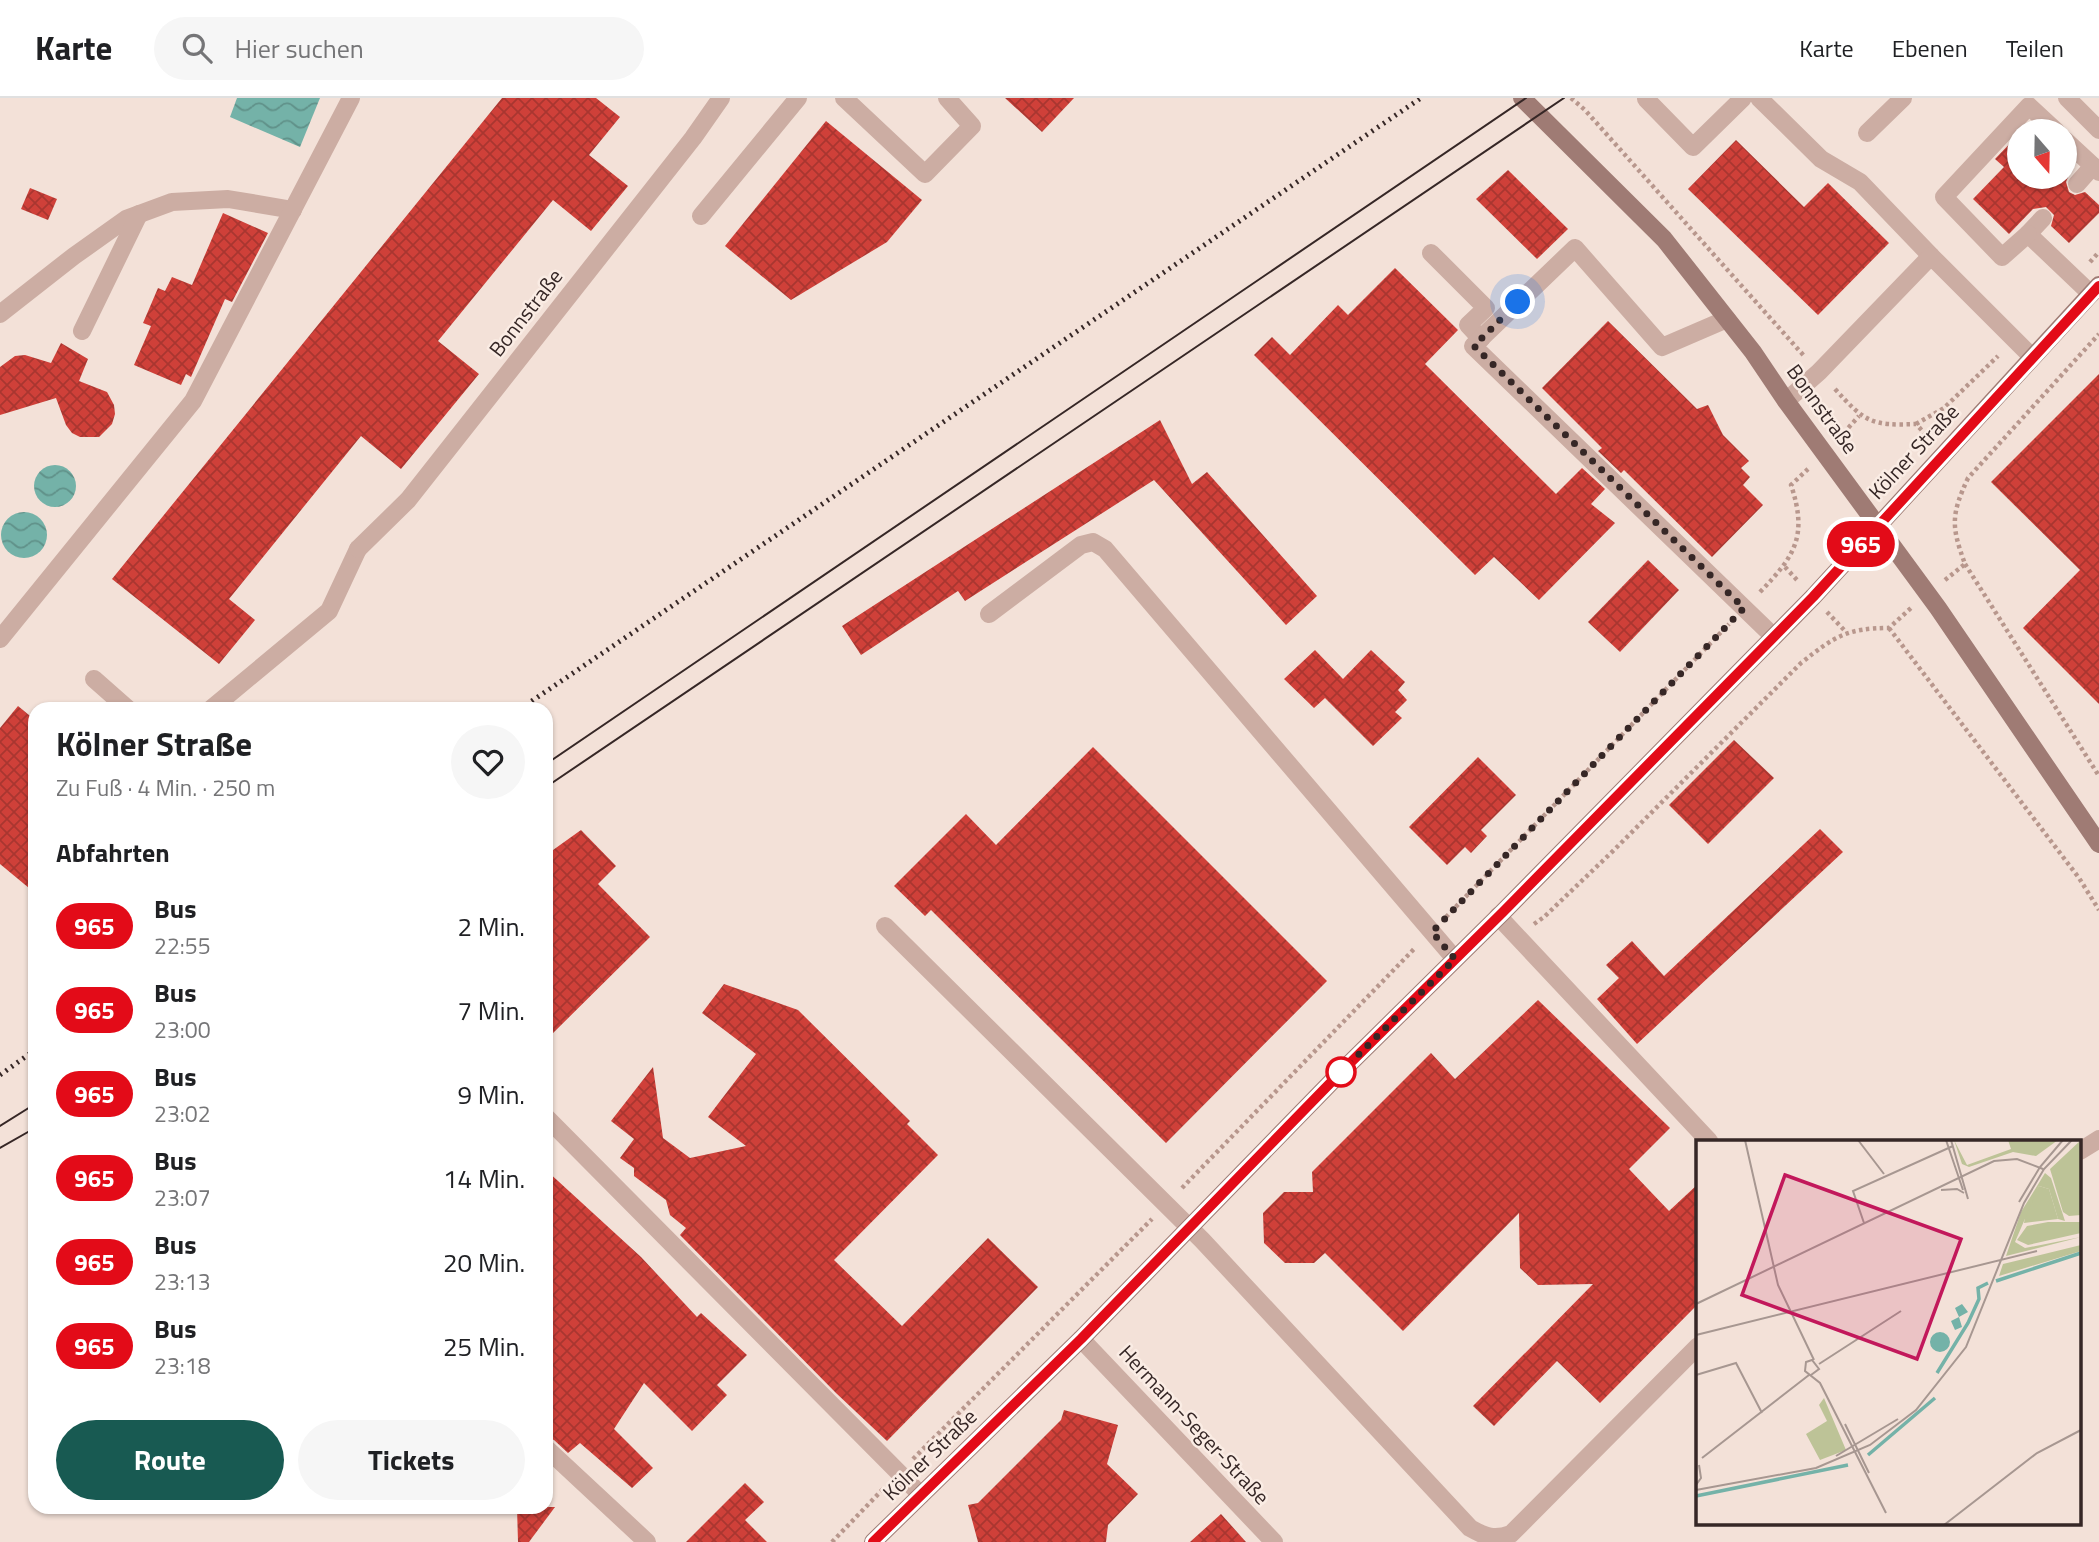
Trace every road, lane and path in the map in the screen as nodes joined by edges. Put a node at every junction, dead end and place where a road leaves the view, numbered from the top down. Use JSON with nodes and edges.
{"nodes":[{"id":1,"x":351,"y":98,"type":"edge"},
{"id":2,"x":721,"y":98,"type":"edge"},
{"id":3,"x":798,"y":98,"type":"edge"},
{"id":4,"x":844,"y":98,"type":"edge"},
{"id":5,"x":947,"y":98,"type":"edge"},
{"id":6,"x":1522,"y":98,"type":"edge"},
{"id":7,"x":1571,"y":98,"type":"edge"},
{"id":8,"x":1743,"y":98,"type":"edge"},
{"id":9,"x":1759,"y":98,"type":"edge"},
{"id":10,"x":1903,"y":98,"type":"edge"},
{"id":11,"x":2067,"y":98,"type":"edge"},
{"id":12,"x":1646,"y":99,"type":"edge"},
{"id":13,"x":2017,"y":119,"type":"edge"},
{"id":14,"x":2043,"y":119,"type":"edge"},
{"id":15,"x":2007,"y":130,"type":"edge"},
{"id":16,"x":2099,"y":130,"type":"edge"},
{"id":17,"x":1867,"y":133,"type":"dead end"},
{"id":18,"x":2077,"y":151,"type":"edge"},
{"id":19,"x":2096,"y":169,"type":"edge"},
{"id":20,"x":2077,"y":184,"type":"dead end"},
{"id":21,"x":293,"y":210,"type":"junction"},
{"id":22,"x":139,"y":214,"type":"junction"},
{"id":23,"x":701,"y":216,"type":"dead end"},
{"id":24,"x":2043,"y":218,"type":"dead end"},
{"id":25,"x":2028,"y":234,"type":"junction"},
{"id":26,"x":1431,"y":253,"type":"dead end"},
{"id":27,"x":1931,"y":256,"type":"junction"},
{"id":28,"x":2095,"y":290,"type":"edge"},
{"id":29,"x":0,"y":314,"type":"edge"},
{"id":30,"x":1727,"y":319,"type":"junction"},
{"id":31,"x":82,"y":331,"type":"dead end"},
{"id":32,"x":2099,"y":334,"type":"edge"},
{"id":33,"x":1480,"y":339,"type":"junction"},
{"id":34,"x":2032,"y":357,"type":"junction"},
{"id":35,"x":1819,"y":372,"type":"junction"},
{"id":36,"x":1786,"y":401,"type":"junction"},
{"id":37,"x":1859,"y":416,"type":"junction"},
{"id":38,"x":1826,"y":453,"type":"junction"},
{"id":39,"x":1944,"y":453,"type":"junction"},
{"id":40,"x":1968,"y":478,"type":"junction"},
{"id":41,"x":1878,"y":525,"type":"junction"},
{"id":42,"x":1965,"y":564,"type":"junction"},
{"id":43,"x":1927,"y":593,"type":"junction"},
{"id":44,"x":1744,"y":608,"type":"junction"},
{"id":45,"x":989,"y":614,"type":"dead end"},
{"id":46,"x":1889,"y":628,"type":"junction"},
{"id":47,"x":1773,"y":636,"type":"junction"},
{"id":48,"x":0,"y":639,"type":"edge"},
{"id":49,"x":94,"y":679,"type":"dead end"},
{"id":50,"x":120,"y":702,"type":"edge"},
{"id":51,"x":219,"y":702,"type":"edge"},
{"id":52,"x":2099,"y":776,"type":"edge"},
{"id":53,"x":2098,"y":840,"type":"edge"},
{"id":54,"x":2099,"y":910,"type":"edge"},
{"id":55,"x":1498,"y":916,"type":"junction"},
{"id":56,"x":885,"y":926,"type":"dead end"},
{"id":57,"x":1432,"y":932,"type":"junction"},
{"id":58,"x":1516,"y":936,"type":"junction"},
{"id":59,"x":1455,"y":959,"type":"junction"},
{"id":60,"x":553,"y":1124,"type":"edge"},
{"id":61,"x":2099,"y":1139,"type":"edge"},
{"id":62,"x":1708,"y":1140,"type":"edge"},
{"id":63,"x":2082,"y":1150,"type":"edge"},
{"id":64,"x":1166,"y":1204,"type":"junction"},
{"id":65,"x":1189,"y":1228,"type":"junction"},
{"id":66,"x":1081,"y":1339,"type":"junction"},
{"id":67,"x":1696,"y":1348,"type":"edge"},
{"id":68,"x":553,"y":1455,"type":"edge"},
{"id":69,"x":900,"y":1472,"type":"junction"},
{"id":70,"x":921,"y":1495,"type":"junction"},
{"id":71,"x":646,"y":1542,"type":"edge"},
{"id":72,"x":832,"y":1542,"type":"edge"},
{"id":73,"x":873,"y":1542,"type":"edge"},
{"id":74,"x":1274,"y":1542,"type":"edge"}],
"edges":[{"from":1,"to":21,"type":"street"},
{"from":2,"to":51,"type":"street","name":"Bonnstraße"},
{"from":3,"to":23,"type":"street"},
{"from":4,"to":5,"type":"street"},
{"from":6,"to":30,"type":"main road","name":"Bonnstraße"},
{"from":7,"to":35,"type":"path"},
{"from":8,"to":12,"type":"street"},
{"from":9,"to":27,"type":"street"},
{"from":10,"to":17,"type":"street"},
{"from":11,"to":16,"type":"street"},
{"from":13,"to":14,"type":"street"},
{"from":15,"to":25,"type":"street"},
{"from":18,"to":19,"type":"street"},
{"from":19,"to":20,"type":"street"},
{"from":21,"to":22,"type":"street"},
{"from":21,"to":48,"type":"street"},
{"from":22,"to":29,"type":"street"},
{"from":22,"to":31,"type":"street"},
{"from":24,"to":25,"type":"street"},
{"from":25,"to":28,"type":"street"},
{"from":26,"to":33,"type":"street"},
{"from":27,"to":34,"type":"street"},
{"from":27,"to":35,"type":"street"},
{"from":28,"to":34,"type":"main road","name":"Kölner Straße"},
{"from":30,"to":33,"type":"street"},
{"from":30,"to":36,"type":"main road","name":"Bonnstraße"},
{"from":32,"to":40,"type":"path"},
{"from":33,"to":44,"type":"street"},
{"from":34,"to":39,"type":"main road","name":"Kölner Straße"},
{"from":35,"to":36,"type":"street"},
{"from":35,"to":37,"type":"path"},
{"from":36,"to":38,"type":"main road","name":"Bonnstraße"},
{"from":37,"to":38,"type":"path"},
{"from":37,"to":39,"type":"path"},
{"from":38,"to":41,"type":"main road","name":"Bonnstraße"},
{"from":38,"to":44,"type":"path"},
{"from":39,"to":40,"type":"path"},
{"from":39,"to":41,"type":"main road","name":"Kölner Straße"},
{"from":40,"to":42,"type":"path"},
{"from":41,"to":43,"type":"main road","name":"Bonnstraße"},
{"from":41,"to":47,"type":"main road","name":"Kölner Straße"},
{"from":42,"to":43,"type":"path"},
{"from":42,"to":52,"type":"path"},
{"from":43,"to":46,"type":"path"},
{"from":43,"to":53,"type":"main road","name":"Bonnstraße"},
{"from":44,"to":47,"type":"street"},
{"from":44,"to":57,"type":"path"},
{"from":45,"to":57,"type":"street"},
{"from":46,"to":54,"type":"path"},
{"from":46,"to":58,"type":"path"},
{"from":47,"to":55,"type":"main road","name":"Kölner Straße"},
{"from":49,"to":50,"type":"street"},
{"from":55,"to":58,"type":"street"},
{"from":55,"to":59,"type":"main road","name":"Kölner Straße"},
{"from":56,"to":64,"type":"street"},
{"from":57,"to":59,"type":"street"},
{"from":57,"to":64,"type":"path"},
{"from":58,"to":62,"type":"street"},
{"from":59,"to":65,"type":"main road","name":"Kölner Straße"},
{"from":60,"to":69,"type":"street"},
{"from":61,"to":63,"type":"street"},
{"from":64,"to":65,"type":"street"},
{"from":64,"to":69,"type":"path"},
{"from":65,"to":66,"type":"main road","name":"Kölner Straße"},
{"from":65,"to":67,"type":"street"},
{"from":66,"to":70,"type":"main road","name":"Kölner Straße"},
{"from":66,"to":74,"type":"street","name":"Hermann-Seger-Straße"},
{"from":68,"to":71,"type":"street"},
{"from":69,"to":70,"type":"street"},
{"from":69,"to":72,"type":"path"},
{"from":70,"to":73,"type":"main road","name":"Kölner Straße"}]}
